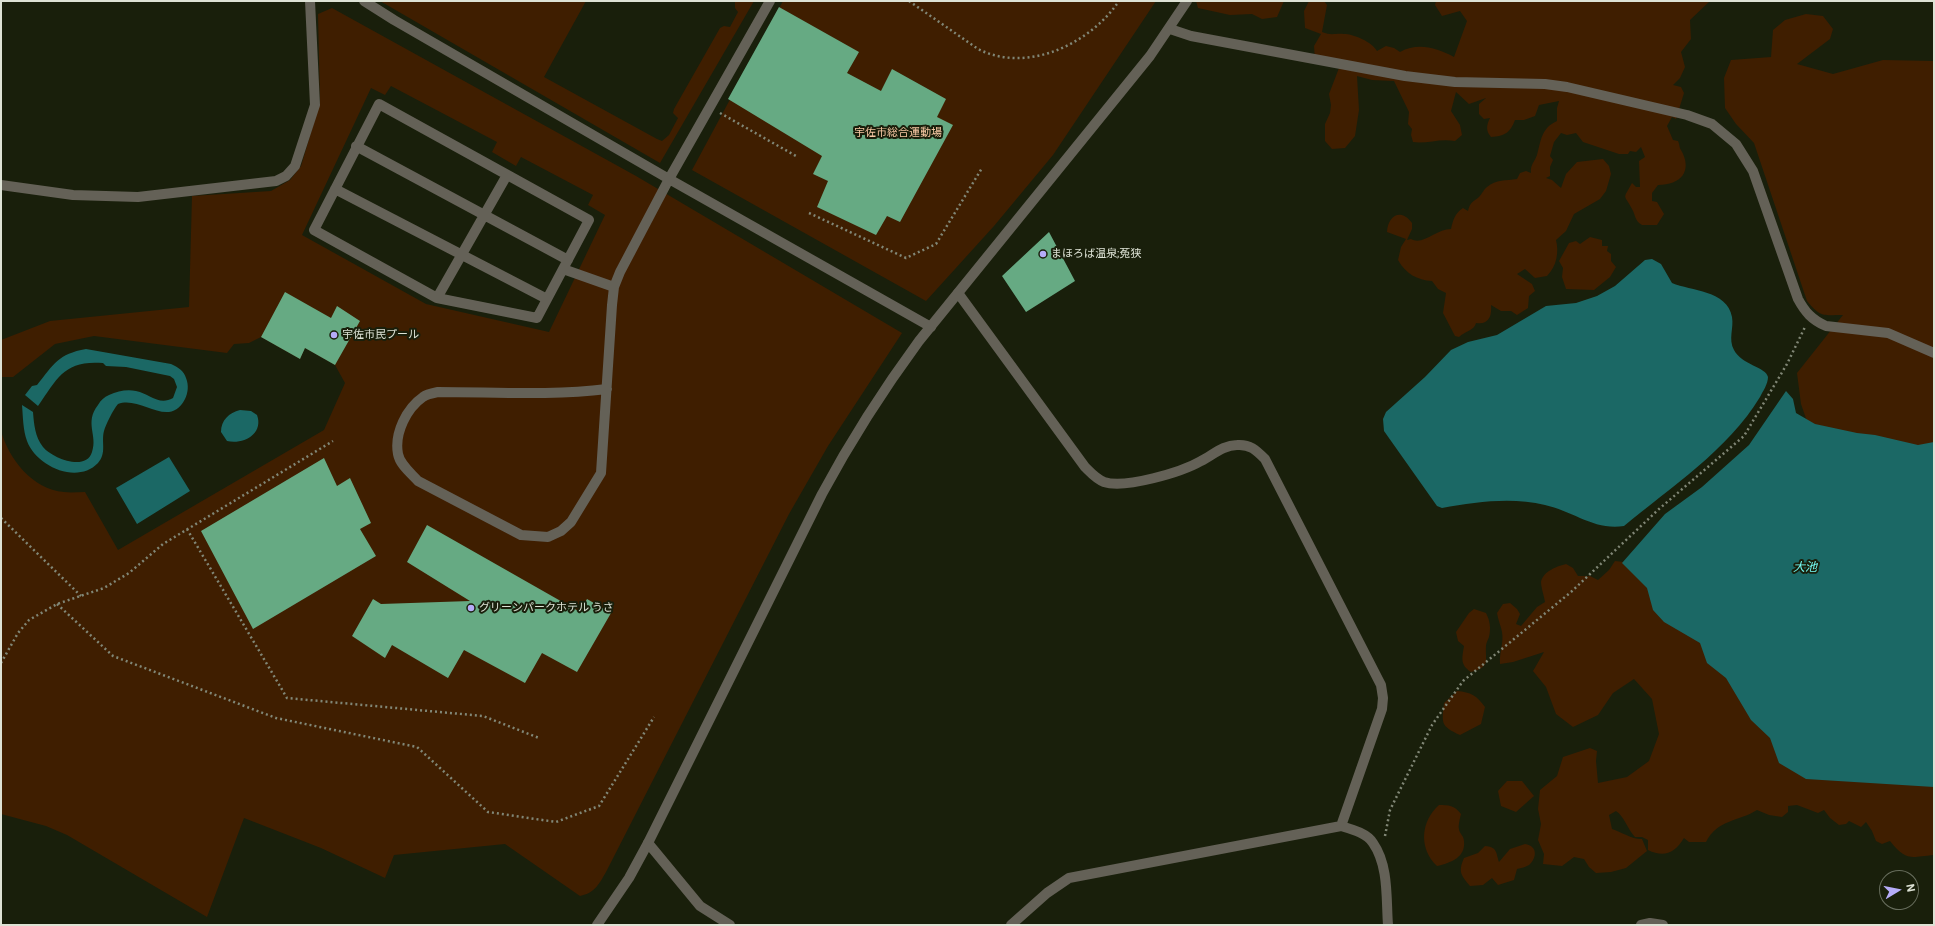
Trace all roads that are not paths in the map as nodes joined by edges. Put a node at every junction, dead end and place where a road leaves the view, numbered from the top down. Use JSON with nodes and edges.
{"nodes":[{"id":1,"x":310,"y":1,"type":"edge"},
{"id":2,"x":364,"y":1,"type":"edge"},
{"id":3,"x":770,"y":1,"type":"edge"},
{"id":4,"x":1187,"y":1,"type":"edge"},
{"id":5,"x":1170,"y":29,"type":"junction"},
{"id":6,"x":356,"y":146,"type":"junction"},
{"id":7,"x":507,"y":175,"type":"junction"},
{"id":8,"x":669,"y":179,"type":"junction"},
{"id":9,"x":1,"y":185,"type":"edge"},
{"id":10,"x":335,"y":189,"type":"junction"},
{"id":11,"x":484,"y":215,"type":"junction"},
{"id":12,"x":462,"y":255,"type":"junction"},
{"id":13,"x":566,"y":265,"type":"junction"},
{"id":14,"x":614,"y":287,"type":"junction"},
{"id":15,"x":958,"y":293,"type":"junction"},
{"id":16,"x":437,"y":298,"type":"junction"},
{"id":17,"x":547,"y":299,"type":"junction"},
{"id":18,"x":931,"y":327,"type":"junction"},
{"id":19,"x":1934,"y":353,"type":"edge"},
{"id":20,"x":607,"y":389,"type":"junction"},
{"id":21,"x":1341,"y":826,"type":"junction"},
{"id":22,"x":648,"y":843,"type":"junction"},
{"id":23,"x":597,"y":925,"type":"edge"},
{"id":24,"x":730,"y":925,"type":"edge"},
{"id":25,"x":1011,"y":925,"type":"edge"},
{"id":26,"x":1388,"y":925,"type":"edge"},
{"id":27,"x":1641,"y":925,"type":"edge"},
{"id":28,"x":1663,"y":925,"type":"edge"}],
"edges":[{"from":1,"to":9,"type":"street"},
{"from":2,"to":8,"type":"street"},
{"from":3,"to":8,"type":"street"},
{"from":4,"to":5,"type":"street"},
{"from":5,"to":15,"type":"street"},
{"from":5,"to":19,"type":"street"},
{"from":6,"to":7,"type":"street"},
{"from":6,"to":10,"type":"street"},
{"from":6,"to":11,"type":"street"},
{"from":7,"to":11,"type":"street"},
{"from":7,"to":13,"type":"street"},
{"from":8,"to":14,"type":"street"},
{"from":8,"to":18,"type":"street"},
{"from":10,"to":12,"type":"street"},
{"from":10,"to":16,"type":"street"},
{"from":11,"to":12,"type":"street"},
{"from":11,"to":13,"type":"street"},
{"from":12,"to":16,"type":"street"},
{"from":12,"to":17,"type":"street"},
{"from":13,"to":14,"type":"street"},
{"from":13,"to":17,"type":"street"},
{"from":14,"to":20,"type":"street"},
{"from":15,"to":18,"type":"street"},
{"from":15,"to":21,"type":"street"},
{"from":16,"to":17,"type":"street"},
{"from":18,"to":22,"type":"street"},
{"from":20,"to":20,"type":"street"},
{"from":21,"to":25,"type":"street"},
{"from":21,"to":26,"type":"street"},
{"from":22,"to":23,"type":"street"},
{"from":22,"to":24,"type":"street"},
{"from":27,"to":28,"type":"street"}]}
